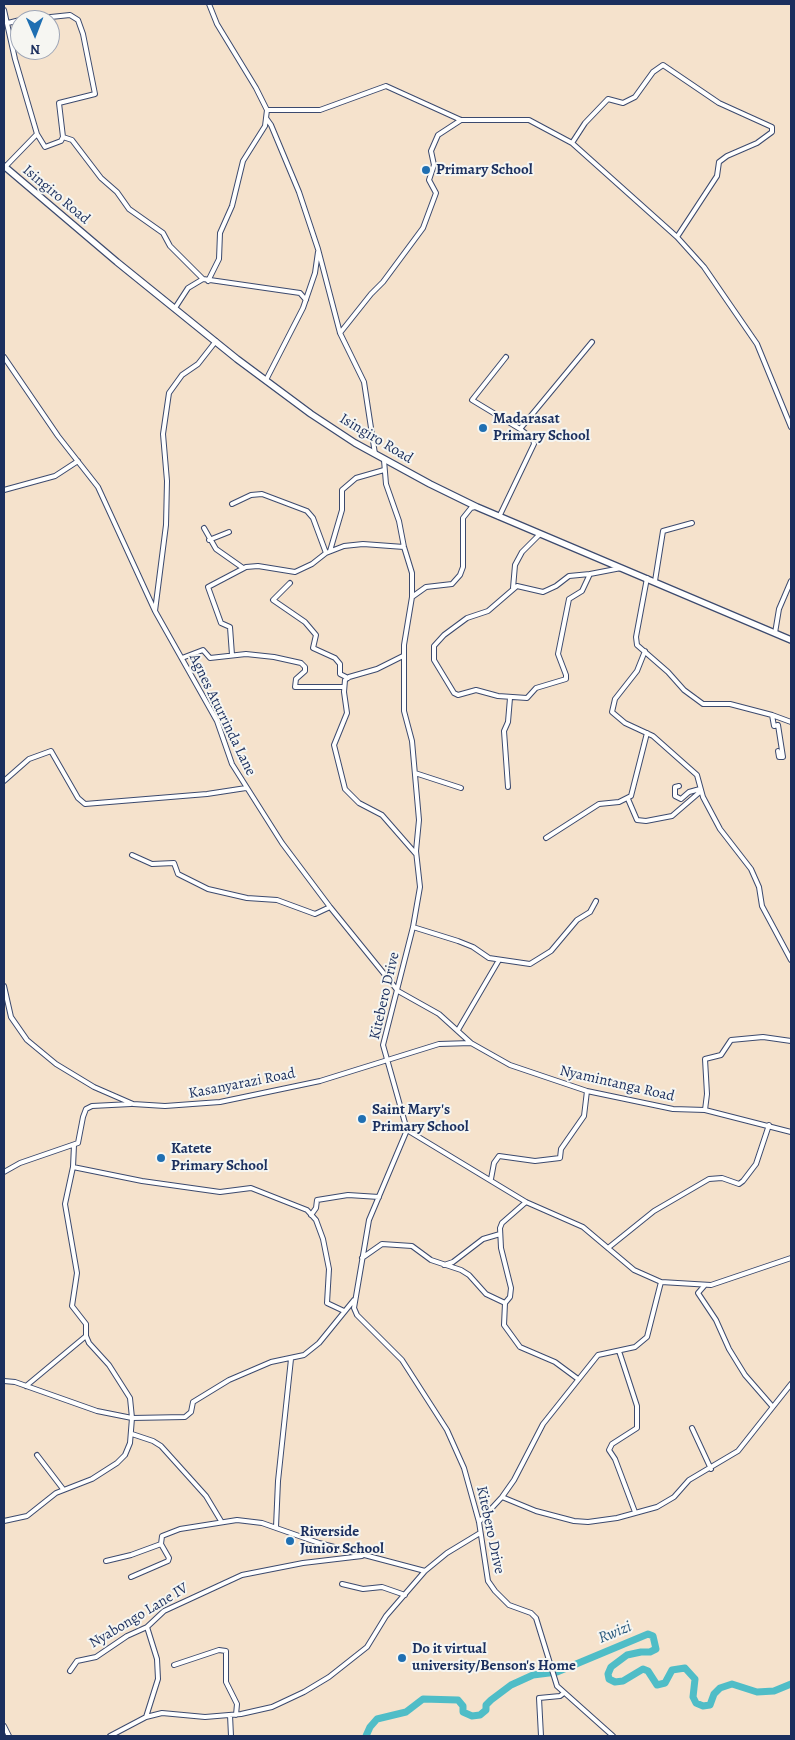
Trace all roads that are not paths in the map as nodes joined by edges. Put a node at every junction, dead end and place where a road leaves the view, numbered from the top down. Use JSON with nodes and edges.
{"nodes":[{"id":1,"x":209,"y":4,"type":"edge"},
{"id":2,"x":4,"y":10,"type":"edge"},
{"id":3,"x":60,"y":16,"type":"edge"},
{"id":4,"x":8,"y":23,"type":"joint"},
{"id":5,"x":267,"y":110,"type":"junction"},
{"id":6,"x":266,"y":118,"type":"junction"},
{"id":7,"x":461,"y":120,"type":"junction"},
{"id":8,"x":38,"y":134,"type":"junction"},
{"id":9,"x":63,"y":136,"type":"junction"},
{"id":10,"x":572,"y":143,"type":"junction"},
{"id":11,"x":4,"y":167,"type":"edge"},
{"id":12,"x":677,"y":237,"type":"junction"},
{"id":13,"x":318,"y":249,"type":"junction"},
{"id":14,"x":203,"y":279,"type":"junction"},
{"id":15,"x":208,"y":281,"type":"junction"},
{"id":16,"x":306,"y":300,"type":"junction"},
{"id":17,"x":175,"y":308,"type":"junction"},
{"id":18,"x":340,"y":333,"type":"junction"},
{"id":19,"x":216,"y":340,"type":"junction"},
{"id":20,"x":592,"y":342,"type":"dead end"},
{"id":21,"x":4,"y":357,"type":"edge"},
{"id":22,"x":506,"y":357,"type":"dead end"},
{"id":23,"x":266,"y":380,"type":"junction"},
{"id":24,"x":791,"y":427,"type":"edge"},
{"id":25,"x":520,"y":429,"type":"junction"},
{"id":26,"x":375,"y":454,"type":"junction"},
{"id":27,"x":78,"y":460,"type":"junction"},
{"id":28,"x":384,"y":460,"type":"junction"},
{"id":29,"x":384,"y":470,"type":"junction"},
{"id":30,"x":4,"y":490,"type":"edge"},
{"id":31,"x":232,"y":504,"type":"dead end"},
{"id":32,"x":477,"y":507,"type":"junction"},
{"id":33,"x":499,"y":516,"type":"junction"},
{"id":34,"x":692,"y":523,"type":"dead end"},
{"id":35,"x":204,"y":528,"type":"dead end"},
{"id":36,"x":229,"y":532,"type":"dead end"},
{"id":37,"x":540,"y":534,"type":"junction"},
{"id":38,"x":210,"y":540,"type":"junction"},
{"id":39,"x":404,"y":547,"type":"junction"},
{"id":40,"x":328,"y":552,"type":"junction"},
{"id":41,"x":243,"y":568,"type":"junction"},
{"id":42,"x":621,"y":568,"type":"junction"},
{"id":43,"x":590,"y":574,"type":"junction"},
{"id":44,"x":647,"y":578,"type":"junction"},
{"id":45,"x":655,"y":581,"type":"junction"},
{"id":46,"x":791,"y":581,"type":"edge"},
{"id":47,"x":290,"y":583,"type":"dead end"},
{"id":48,"x":513,"y":588,"type":"junction"},
{"id":49,"x":412,"y":597,"type":"junction"},
{"id":50,"x":155,"y":611,"type":"junction"},
{"id":51,"x":775,"y":633,"type":"junction"},
{"id":52,"x":791,"y":640,"type":"edge"},
{"id":53,"x":645,"y":651,"type":"junction"},
{"id":54,"x":232,"y":655,"type":"junction"},
{"id":55,"x":404,"y":656,"type":"junction"},
{"id":56,"x":182,"y":658,"type":"junction"},
{"id":57,"x":348,"y":678,"type":"junction"},
{"id":58,"x":344,"y":687,"type":"junction"},
{"id":59,"x":510,"y":698,"type":"junction"},
{"id":60,"x":772,"y":715,"type":"junction"},
{"id":61,"x":791,"y":722,"type":"edge"},
{"id":62,"x":647,"y":733,"type":"junction"},
{"id":63,"x":778,"y":751,"type":"dead end"},
{"id":64,"x":415,"y":773,"type":"junction"},
{"id":65,"x":4,"y":781,"type":"edge"},
{"id":66,"x":679,"y":786,"type":"dead end"},
{"id":67,"x":508,"y":787,"type":"dead end"},
{"id":68,"x":246,"y":788,"type":"junction"},
{"id":69,"x":461,"y":788,"type":"dead end"},
{"id":70,"x":701,"y":790,"type":"junction"},
{"id":71,"x":628,"y":799,"type":"junction"},
{"id":72,"x":546,"y":838,"type":"dead end"},
{"id":73,"x":132,"y":856,"type":"dead end"},
{"id":74,"x":417,"y":856,"type":"junction"},
{"id":75,"x":596,"y":901,"type":"dead end"},
{"id":76,"x":330,"y":907,"type":"junction"},
{"id":77,"x":413,"y":927,"type":"junction"},
{"id":78,"x":499,"y":960,"type":"junction"},
{"id":79,"x":791,"y":960,"type":"edge"},
{"id":80,"x":4,"y":986,"type":"edge"},
{"id":81,"x":398,"y":991,"type":"junction"},
{"id":82,"x":458,"y":1030,"type":"junction"},
{"id":83,"x":791,"y":1041,"type":"edge"},
{"id":84,"x":470,"y":1043,"type":"junction"},
{"id":85,"x":386,"y":1060,"type":"junction"},
{"id":86,"x":587,"y":1091,"type":"junction"},
{"id":87,"x":133,"y":1104,"type":"junction"},
{"id":88,"x":705,"y":1110,"type":"junction"},
{"id":89,"x":769,"y":1125,"type":"junction"},
{"id":90,"x":406,"y":1130,"type":"junction"},
{"id":91,"x":791,"y":1132,"type":"edge"},
{"id":92,"x":74,"y":1145,"type":"junction"},
{"id":93,"x":73,"y":1167,"type":"junction"},
{"id":94,"x":4,"y":1172,"type":"edge"},
{"id":95,"x":491,"y":1178,"type":"junction"},
{"id":96,"x":379,"y":1197,"type":"junction"},
{"id":97,"x":526,"y":1202,"type":"junction"},
{"id":98,"x":311,"y":1215,"type":"junction"},
{"id":99,"x":500,"y":1234,"type":"junction"},
{"id":100,"x":608,"y":1248,"type":"junction"},
{"id":101,"x":362,"y":1258,"type":"junction"},
{"id":102,"x":791,"y":1258,"type":"edge"},
{"id":103,"x":444,"y":1265,"type":"junction"},
{"id":104,"x":661,"y":1282,"type":"junction"},
{"id":105,"x":705,"y":1285,"type":"junction"},
{"id":106,"x":354,"y":1300,"type":"junction"},
{"id":107,"x":505,"y":1303,"type":"junction"},
{"id":108,"x":344,"y":1311,"type":"junction"},
{"id":109,"x":86,"y":1336,"type":"junction"},
{"id":110,"x":619,"y":1351,"type":"junction"},
{"id":111,"x":292,"y":1359,"type":"junction"},
{"id":112,"x":578,"y":1379,"type":"junction"},
{"id":113,"x":4,"y":1381,"type":"edge"},
{"id":114,"x":791,"y":1384,"type":"edge"},
{"id":115,"x":26,"y":1386,"type":"junction"},
{"id":116,"x":772,"y":1406,"type":"junction"},
{"id":117,"x":132,"y":1418,"type":"junction"},
{"id":118,"x":692,"y":1428,"type":"dead end"},
{"id":119,"x":132,"y":1434,"type":"junction"},
{"id":120,"x":36,"y":1455,"type":"dead end"},
{"id":121,"x":711,"y":1469,"type":"junction"},
{"id":122,"x":63,"y":1489,"type":"junction"},
{"id":123,"x":502,"y":1497,"type":"junction"},
{"id":124,"x":635,"y":1512,"type":"junction"},
{"id":125,"x":4,"y":1521,"type":"edge"},
{"id":126,"x":221,"y":1521,"type":"junction"},
{"id":127,"x":479,"y":1522,"type":"junction"},
{"id":128,"x":276,"y":1527,"type":"junction"},
{"id":129,"x":480,"y":1533,"type":"junction"},
{"id":130,"x":161,"y":1544,"type":"junction"},
{"id":131,"x":369,"y":1555,"type":"junction"},
{"id":132,"x":106,"y":1561,"type":"dead end"},
{"id":133,"x":425,"y":1571,"type":"junction"},
{"id":134,"x":131,"y":1578,"type":"dead end"},
{"id":135,"x":342,"y":1584,"type":"dead end"},
{"id":136,"x":405,"y":1595,"type":"junction"},
{"id":137,"x":147,"y":1627,"type":"junction"},
{"id":138,"x":174,"y":1665,"type":"dead end"},
{"id":139,"x":70,"y":1671,"type":"dead end"},
{"id":140,"x":564,"y":1693,"type":"junction"},
{"id":141,"x":236,"y":1715,"type":"junction"},
{"id":142,"x":230,"y":1716,"type":"junction"},
{"id":143,"x":146,"y":1717,"type":"junction"},
{"id":144,"x":4,"y":1726,"type":"edge"},
{"id":145,"x":9,"y":1736,"type":"edge"},
{"id":146,"x":110,"y":1736,"type":"edge"},
{"id":147,"x":231,"y":1736,"type":"edge"},
{"id":148,"x":541,"y":1736,"type":"edge"},
{"id":149,"x":613,"y":1736,"type":"edge"}],
"edges":[{"from":1,"to":5,"type":"street"},
{"from":2,"to":4,"type":"street"},
{"from":3,"to":9,"type":"street"},
{"from":4,"to":8,"type":"street"},
{"from":5,"to":6,"type":"street"},
{"from":5,"to":7,"type":"street"},
{"from":6,"to":13,"type":"street"},
{"from":6,"to":15,"type":"street"},
{"from":7,"to":10,"type":"street"},
{"from":7,"to":18,"type":"street"},
{"from":8,"to":9,"type":"street"},
{"from":8,"to":11,"type":"street"},
{"from":9,"to":14,"type":"street"},
{"from":10,"to":12,"type":"street"},
{"from":10,"to":12,"type":"street"},
{"from":11,"to":17,"type":"main road","name":"Isingiro Road"},
{"from":12,"to":24,"type":"street"},
{"from":13,"to":16,"type":"street"},
{"from":13,"to":18,"type":"street"},
{"from":14,"to":15,"type":"street"},
{"from":14,"to":17,"type":"street"},
{"from":15,"to":16,"type":"street"},
{"from":16,"to":23,"type":"street"},
{"from":17,"to":19,"type":"main road","name":"Isingiro Road"},
{"from":18,"to":26,"type":"street"},
{"from":19,"to":23,"type":"main road","name":"Isingiro Road"},
{"from":19,"to":50,"type":"street"},
{"from":20,"to":25,"type":"street"},
{"from":21,"to":27,"type":"street","name":"Agnes Aturrinda Lane"},
{"from":22,"to":25,"type":"street"},
{"from":23,"to":26,"type":"main road","name":"Isingiro Road"},
{"from":25,"to":33,"type":"street"},
{"from":26,"to":28,"type":"main road","name":"Isingiro Road"},
{"from":27,"to":30,"type":"street"},
{"from":27,"to":50,"type":"street","name":"Agnes Aturrinda Lane"},
{"from":28,"to":29,"type":"street","name":"Kitebero Drive"},
{"from":28,"to":32,"type":"main road","name":"Isingiro Road"},
{"from":29,"to":39,"type":"street","name":"Kitebero Drive"},
{"from":29,"to":40,"type":"street"},
{"from":31,"to":40,"type":"street"},
{"from":32,"to":33,"type":"main road","name":"Isingiro Road"},
{"from":32,"to":49,"type":"street"},
{"from":33,"to":37,"type":"main road","name":"Isingiro Road"},
{"from":34,"to":45,"type":"street"},
{"from":35,"to":38,"type":"street"},
{"from":36,"to":38,"type":"street"},
{"from":37,"to":42,"type":"main road","name":"Isingiro Road"},
{"from":37,"to":48,"type":"street"},
{"from":38,"to":41,"type":"street"},
{"from":39,"to":40,"type":"street"},
{"from":39,"to":49,"type":"street","name":"Kitebero Drive"},
{"from":40,"to":41,"type":"street"},
{"from":41,"to":54,"type":"street"},
{"from":42,"to":43,"type":"street"},
{"from":42,"to":44,"type":"main road","name":"Isingiro Road"},
{"from":43,"to":48,"type":"street"},
{"from":43,"to":59,"type":"street"},
{"from":44,"to":45,"type":"main road","name":"Isingiro Road"},
{"from":44,"to":53,"type":"street"},
{"from":45,"to":51,"type":"main road","name":"Isingiro Road"},
{"from":46,"to":51,"type":"street"},
{"from":47,"to":57,"type":"street"},
{"from":48,"to":59,"type":"street"},
{"from":49,"to":55,"type":"street","name":"Kitebero Drive"},
{"from":50,"to":56,"type":"street","name":"Agnes Aturrinda Lane"},
{"from":51,"to":52,"type":"main road","name":"Isingiro Road"},
{"from":53,"to":60,"type":"street"},
{"from":53,"to":62,"type":"street"},
{"from":54,"to":56,"type":"street"},
{"from":54,"to":58,"type":"street"},
{"from":55,"to":57,"type":"street"},
{"from":55,"to":64,"type":"street","name":"Kitebero Drive"},
{"from":56,"to":68,"type":"street","name":"Agnes Aturrinda Lane"},
{"from":57,"to":58,"type":"street"},
{"from":58,"to":74,"type":"street"},
{"from":59,"to":67,"type":"street"},
{"from":60,"to":61,"type":"street"},
{"from":60,"to":63,"type":"street"},
{"from":62,"to":70,"type":"street"},
{"from":62,"to":71,"type":"street"},
{"from":64,"to":69,"type":"street"},
{"from":64,"to":74,"type":"street","name":"Kitebero Drive"},
{"from":65,"to":68,"type":"street"},
{"from":66,"to":70,"type":"street"},
{"from":68,"to":76,"type":"street","name":"Agnes Aturrinda Lane"},
{"from":70,"to":71,"type":"street"},
{"from":70,"to":79,"type":"street"},
{"from":71,"to":72,"type":"street"},
{"from":73,"to":76,"type":"street"},
{"from":74,"to":77,"type":"street","name":"Kitebero Drive"},
{"from":75,"to":78,"type":"street"},
{"from":76,"to":81,"type":"street","name":"Agnes Aturrinda Lane"},
{"from":77,"to":78,"type":"street"},
{"from":77,"to":81,"type":"street","name":"Kitebero Drive"},
{"from":78,"to":82,"type":"street"},
{"from":80,"to":87,"type":"street","name":"Kasanyarazi Road"},
{"from":81,"to":82,"type":"street","name":"Agnes Aturrinda Lane"},
{"from":81,"to":85,"type":"street","name":"Kitebero Drive"},
{"from":82,"to":84,"type":"street","name":"Agnes Aturrinda Lane"},
{"from":83,"to":88,"type":"street"},
{"from":84,"to":85,"type":"street","name":"Nyamintanga Road"},
{"from":84,"to":86,"type":"street","name":"Nyamintanga Road"},
{"from":85,"to":87,"type":"street","name":"Kasanyarazi Road"},
{"from":85,"to":90,"type":"street","name":"Kitebero Drive"},
{"from":86,"to":88,"type":"street","name":"Nyamintanga Road"},
{"from":86,"to":95,"type":"street"},
{"from":87,"to":92,"type":"street"},
{"from":88,"to":89,"type":"street","name":"Nyamintanga Road"},
{"from":89,"to":91,"type":"street","name":"Nyamintanga Road"},
{"from":89,"to":100,"type":"street"},
{"from":90,"to":95,"type":"street"},
{"from":90,"to":96,"type":"street"},
{"from":92,"to":93,"type":"street"},
{"from":92,"to":94,"type":"street"},
{"from":93,"to":98,"type":"street"},
{"from":93,"to":109,"type":"street"},
{"from":95,"to":97,"type":"street"},
{"from":96,"to":98,"type":"street"},
{"from":96,"to":101,"type":"street"},
{"from":97,"to":99,"type":"street"},
{"from":97,"to":100,"type":"street"},
{"from":98,"to":108,"type":"street"},
{"from":99,"to":103,"type":"street"},
{"from":99,"to":107,"type":"street"},
{"from":100,"to":104,"type":"street"},
{"from":101,"to":103,"type":"street"},
{"from":101,"to":106,"type":"street"},
{"from":102,"to":105,"type":"street"},
{"from":103,"to":107,"type":"street"},
{"from":104,"to":105,"type":"street"},
{"from":104,"to":110,"type":"street"},
{"from":105,"to":116,"type":"street"},
{"from":106,"to":108,"type":"street"},
{"from":106,"to":127,"type":"street","name":"Kitebero Drive"},
{"from":107,"to":112,"type":"street"},
{"from":108,"to":111,"type":"street"},
{"from":109,"to":115,"type":"street"},
{"from":109,"to":117,"type":"street"},
{"from":110,"to":112,"type":"street"},
{"from":110,"to":124,"type":"street"},
{"from":111,"to":117,"type":"street"},
{"from":111,"to":128,"type":"street"},
{"from":112,"to":123,"type":"street"},
{"from":113,"to":115,"type":"street"},
{"from":114,"to":116,"type":"street"},
{"from":115,"to":117,"type":"street"},
{"from":116,"to":121,"type":"street"},
{"from":117,"to":119,"type":"street"},
{"from":118,"to":121,"type":"street"},
{"from":119,"to":122,"type":"street"},
{"from":119,"to":126,"type":"street"},
{"from":120,"to":122,"type":"street"},
{"from":121,"to":124,"type":"street"},
{"from":122,"to":125,"type":"street"},
{"from":123,"to":124,"type":"street"},
{"from":123,"to":127,"type":"street"},
{"from":126,"to":128,"type":"street"},
{"from":126,"to":130,"type":"street"},
{"from":127,"to":129,"type":"street","name":"Kitebero Drive"},
{"from":128,"to":131,"type":"street"},
{"from":129,"to":133,"type":"street"},
{"from":129,"to":140,"type":"street","name":"Kitebero Drive"},
{"from":130,"to":132,"type":"street"},
{"from":130,"to":134,"type":"street"},
{"from":131,"to":133,"type":"street"},
{"from":131,"to":137,"type":"street","name":"Nyabongo Lane IV"},
{"from":133,"to":136,"type":"street"},
{"from":135,"to":136,"type":"street"},
{"from":136,"to":141,"type":"street"},
{"from":137,"to":139,"type":"street","name":"Nyabongo Lane IV"},
{"from":137,"to":143,"type":"street"},
{"from":138,"to":141,"type":"street"},
{"from":140,"to":148,"type":"street"},
{"from":140,"to":149,"type":"street"},
{"from":141,"to":142,"type":"street"},
{"from":142,"to":143,"type":"street"},
{"from":142,"to":147,"type":"street"},
{"from":143,"to":146,"type":"street"},
{"from":144,"to":145,"type":"street"}]}
